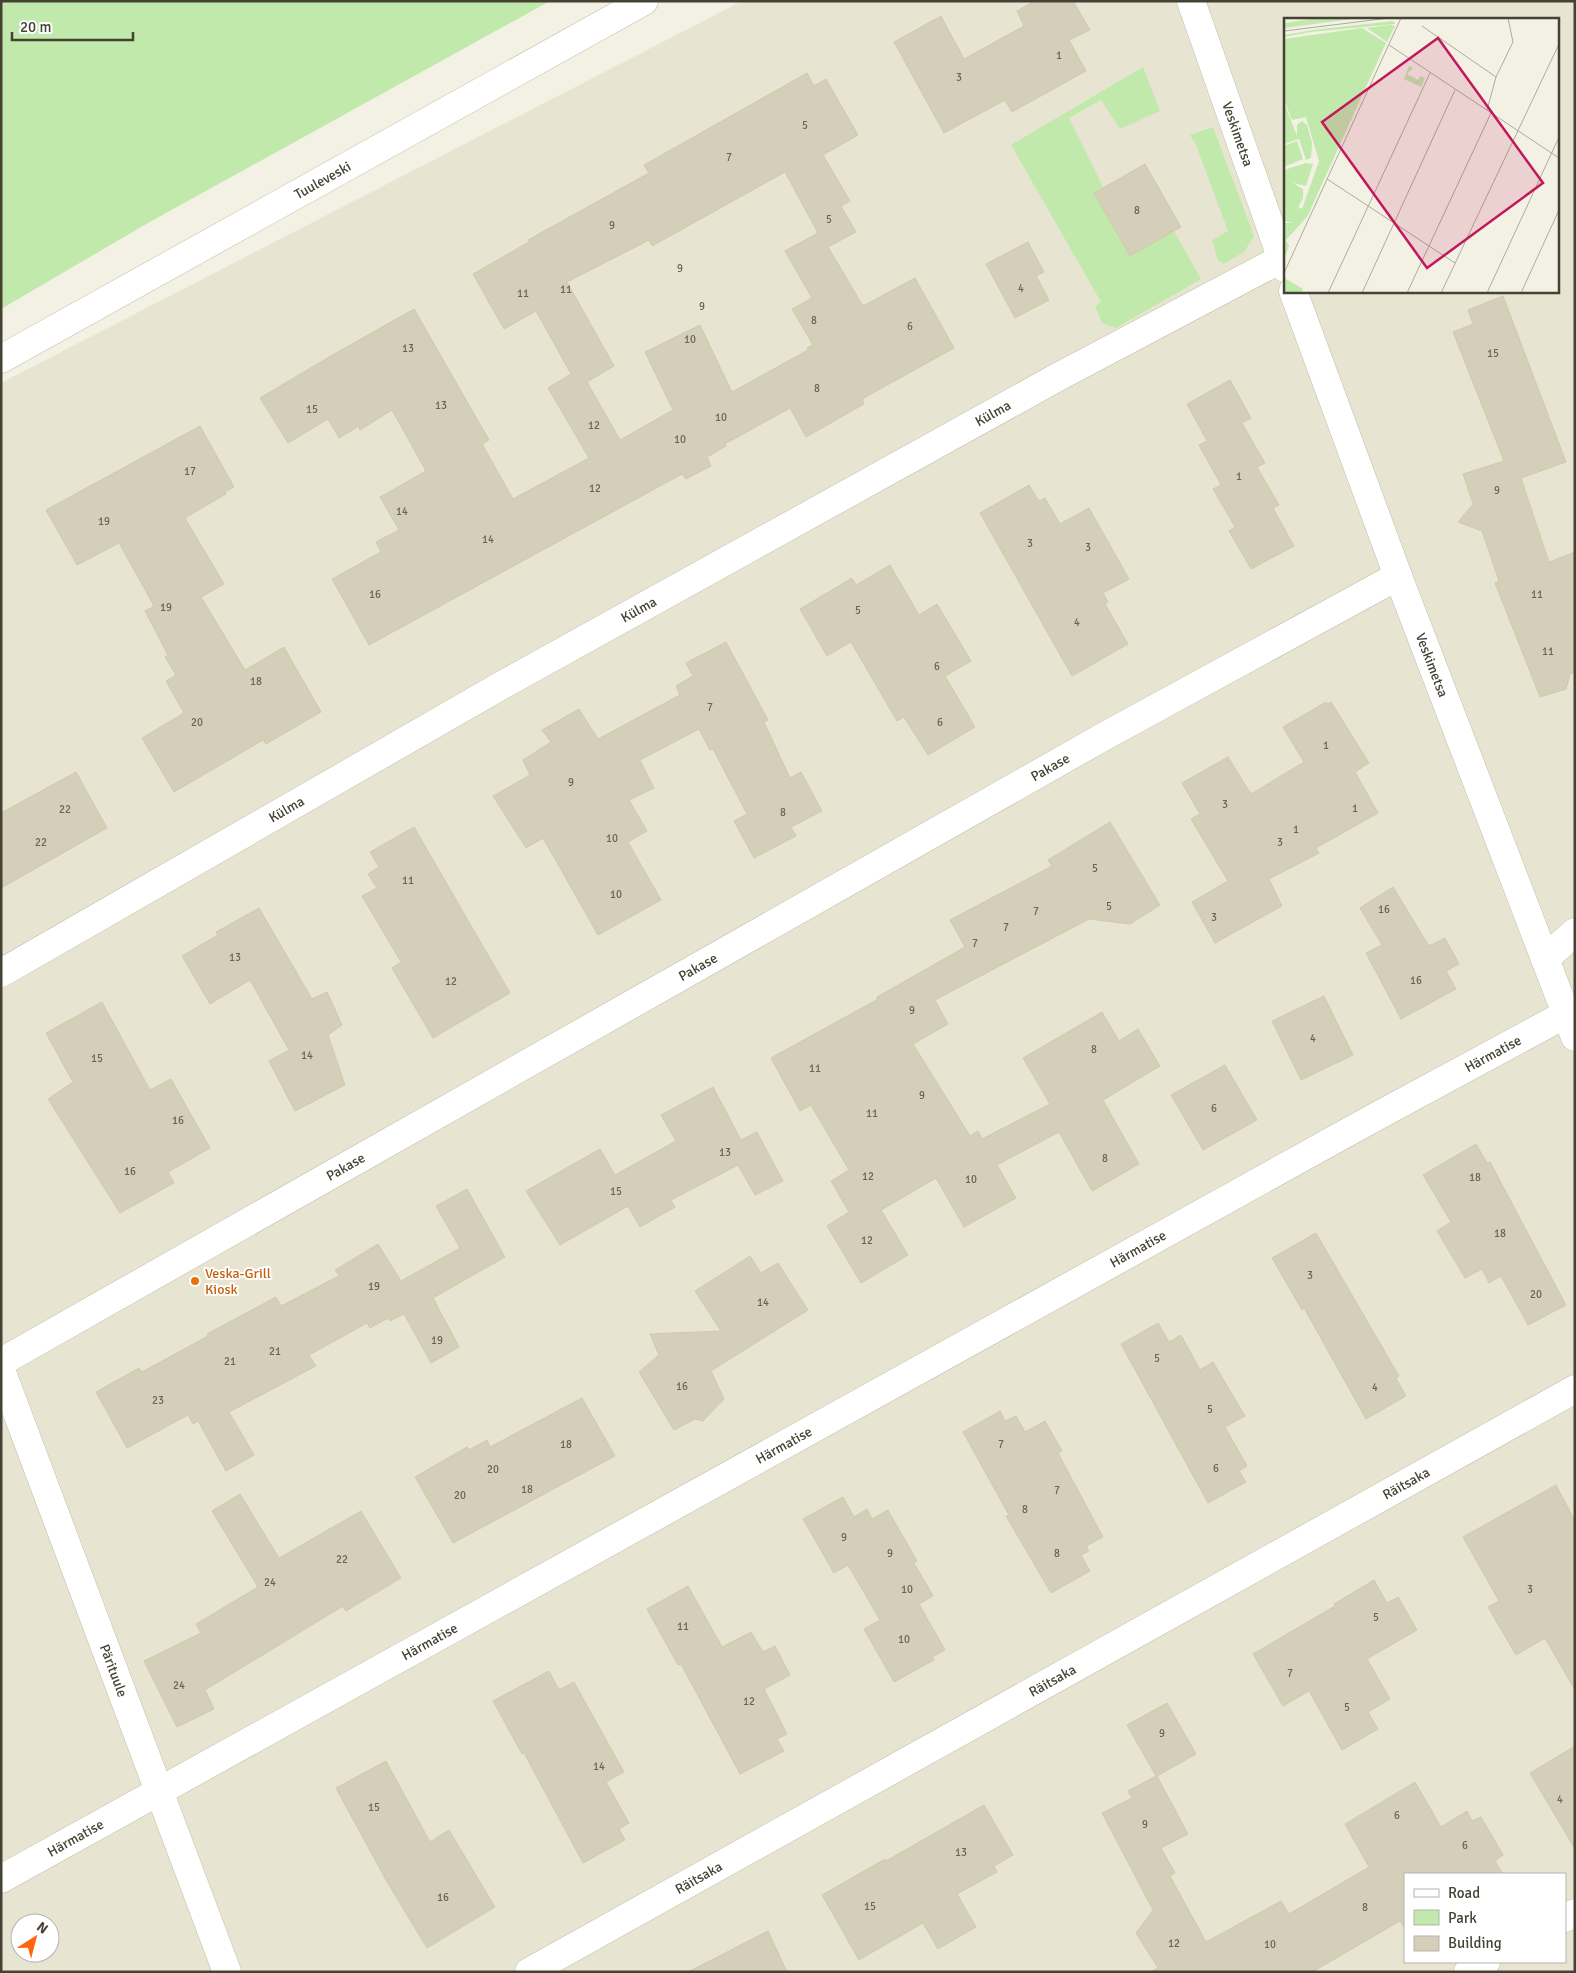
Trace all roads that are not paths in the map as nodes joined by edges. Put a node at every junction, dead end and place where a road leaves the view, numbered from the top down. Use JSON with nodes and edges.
{"nodes":[{"id":1,"x":644,"y":1,"type":"edge"},
{"id":2,"x":1190,"y":1,"type":"edge"},
{"id":3,"x":1283,"y":263,"type":"edge"},
{"id":4,"x":1293,"y":292,"type":"edge"},
{"id":5,"x":1,"y":360,"type":"edge"},
{"id":6,"x":1398,"y":576,"type":"junction"},
{"id":7,"x":1575,"y":932,"type":"edge"},
{"id":8,"x":1545,"y":959,"type":"junction"},
{"id":9,"x":1,"y":973,"type":"edge"},
{"id":10,"x":1571,"y":1025,"type":"edge"},
{"id":11,"x":1,"y":1362,"type":"edge"},
{"id":12,"x":1,"y":1370,"type":"edge"},
{"id":13,"x":1575,"y":1389,"type":"edge"},
{"id":14,"x":159,"y":1790,"type":"junction"},
{"id":15,"x":1,"y":1879,"type":"edge"},
{"id":16,"x":1484,"y":1963,"type":"edge"},
{"id":17,"x":227,"y":1972,"type":"edge"},
{"id":18,"x":529,"y":1972,"type":"edge"},
{"id":19,"x":1468,"y":1972,"type":"edge"}],
"edges":[{"from":1,"to":5,"type":"street","name":"Tuuleveski"},
{"from":2,"to":3,"type":"street","name":"Veskimetsa"},
{"from":3,"to":9,"type":"street","name":"Külma"},
{"from":4,"to":6,"type":"street","name":"Veskimetsa"},
{"from":6,"to":8,"type":"street","name":"Veskimetsa"},
{"from":6,"to":11,"type":"street","name":"Pakase"},
{"from":7,"to":8,"type":"street"},
{"from":8,"to":10,"type":"street","name":"Veskimetsa"},
{"from":10,"to":14,"type":"street","name":"Härmatise"},
{"from":12,"to":14,"type":"street","name":"Pärituule"},
{"from":13,"to":18,"type":"street","name":"Räitsaka"},
{"from":14,"to":15,"type":"street","name":"Härmatise"},
{"from":14,"to":17,"type":"street","name":"Pärituule"},
{"from":16,"to":19,"type":"street"}]}
